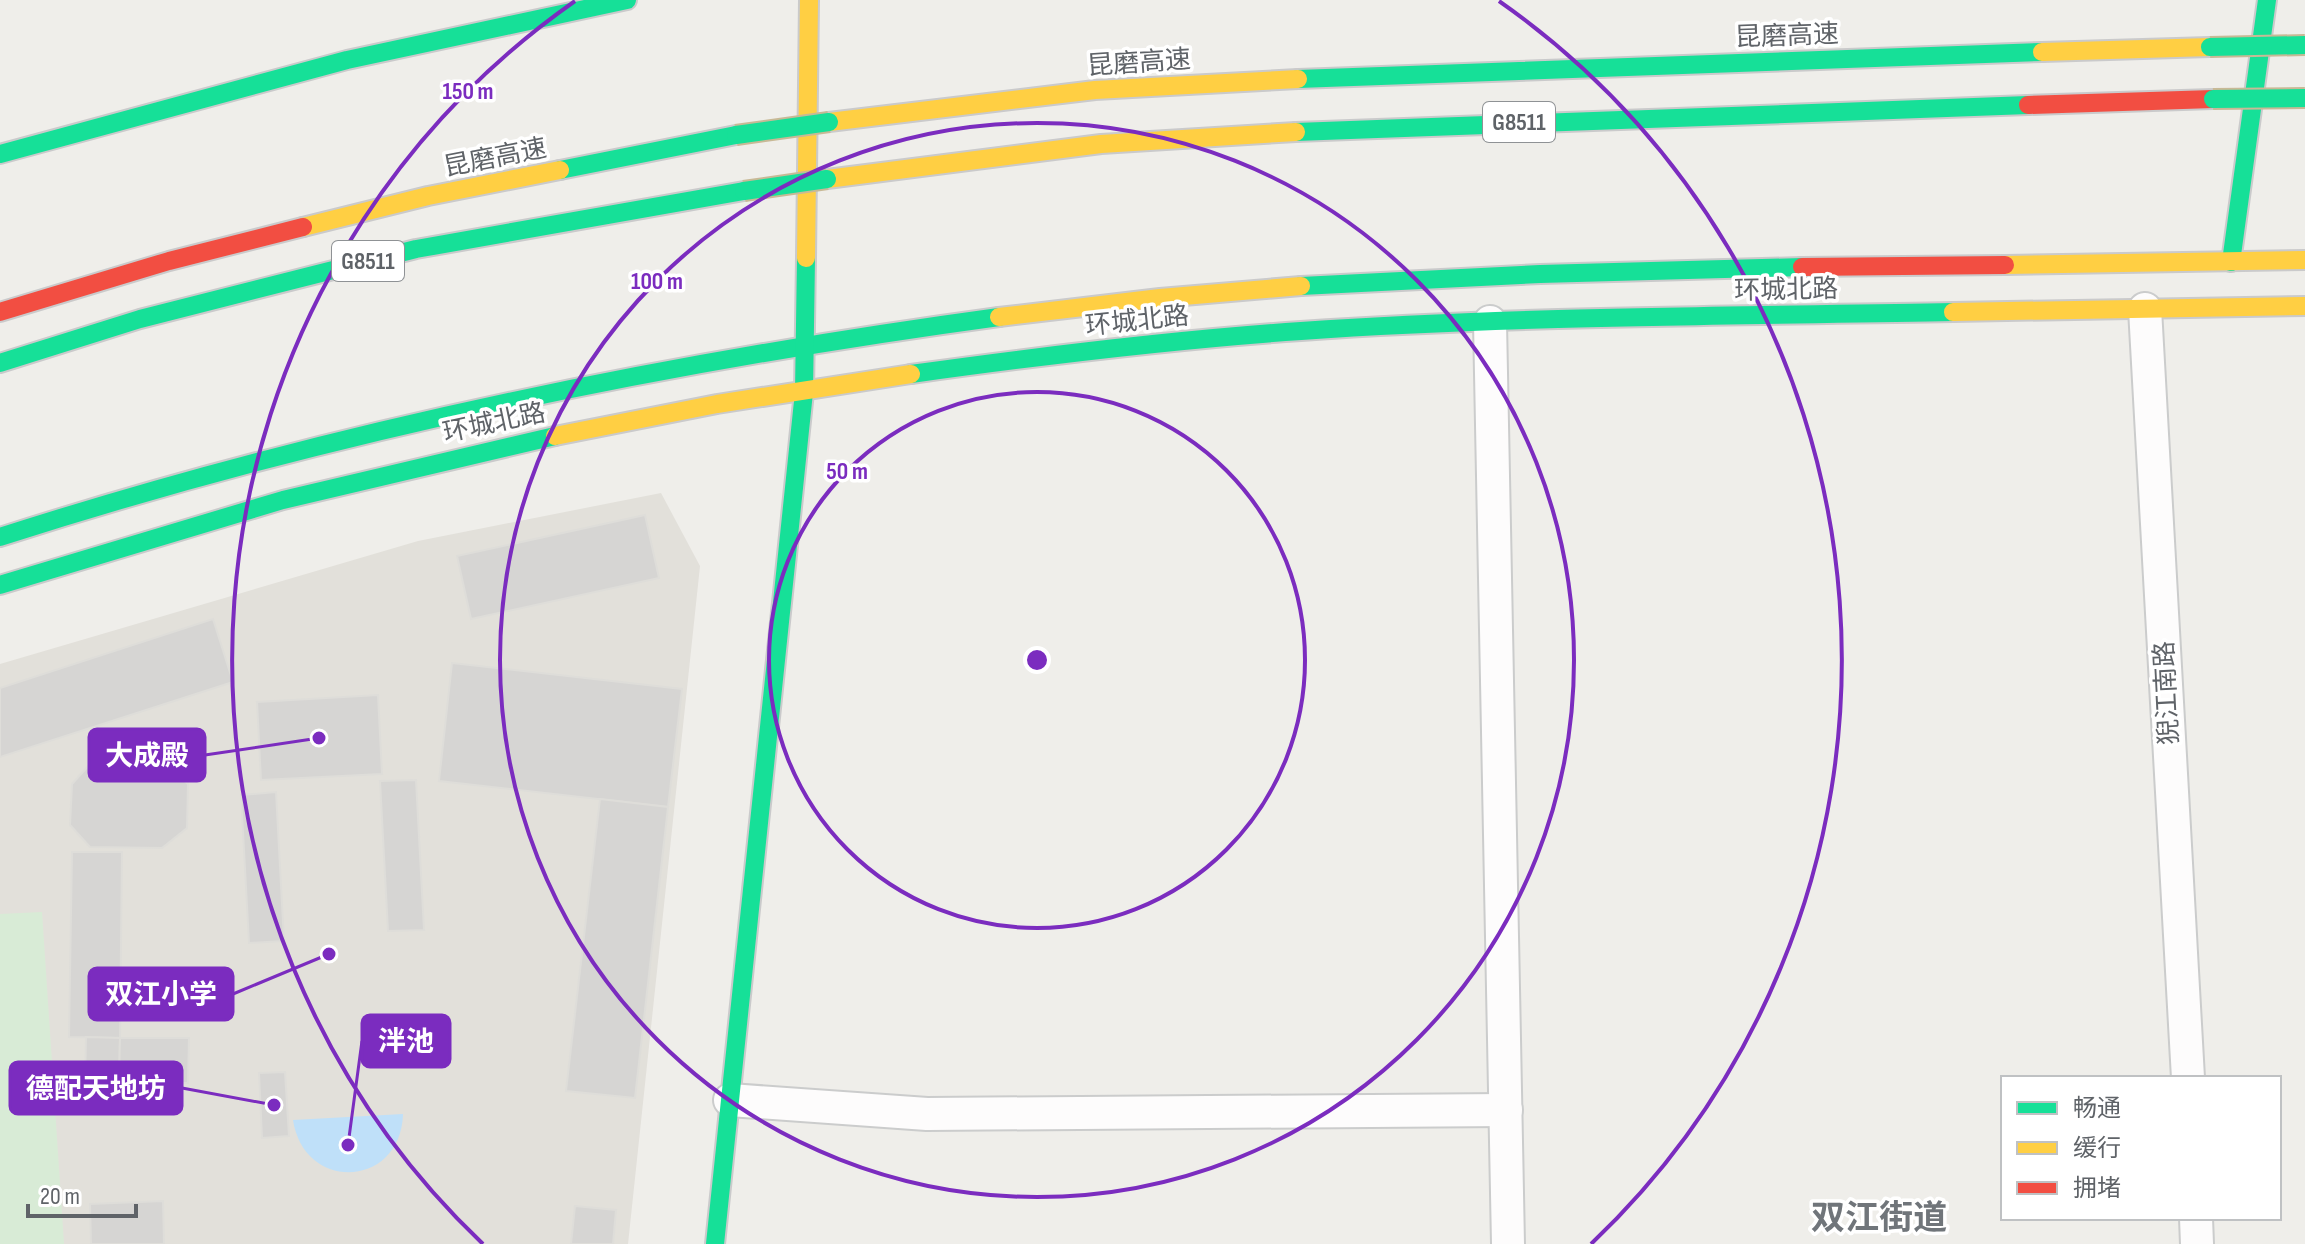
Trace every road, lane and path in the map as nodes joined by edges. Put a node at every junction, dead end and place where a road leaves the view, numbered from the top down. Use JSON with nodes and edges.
{"nodes":[{"id":1,"x":627,"y":0,"type":"edge"},
{"id":2,"x":809,"y":0,"type":"edge"},
{"id":3,"x":2267,"y":0,"type":"edge"},
{"id":4,"x":2305,"y":45,"type":"edge"},
{"id":5,"x":2305,"y":98,"type":"edge"},
{"id":6,"x":0,"y":154,"type":"edge"},
{"id":7,"x":2297,"y":260,"type":"edge"},
{"id":8,"x":2231,"y":262,"type":"junction"},
{"id":9,"x":2297,"y":306,"type":"edge"},
{"id":10,"x":2145,"y":309,"type":"junction"},
{"id":11,"x":0,"y":312,"type":"edge"},
{"id":12,"x":1490,"y":322,"type":"junction"},
{"id":13,"x":805,"y":346,"type":"junction"},
{"id":14,"x":0,"y":363,"type":"edge"},
{"id":15,"x":804,"y":392,"type":"junction"},
{"id":16,"x":0,"y":537,"type":"edge"},
{"id":17,"x":0,"y":585,"type":"edge"},
{"id":18,"x":2188,"y":1076,"type":"edge"},
{"id":19,"x":730,"y":1100,"type":"junction"},
{"id":20,"x":1506,"y":1110,"type":"junction"},
{"id":21,"x":2196,"y":1220,"type":"edge"},
{"id":22,"x":715,"y":1244,"type":"edge"},
{"id":23,"x":1508,"y":1244,"type":"edge"},
{"id":24,"x":2197,"y":1244,"type":"edge"}],
"edges":[{"from":1,"to":6,"type":"main road"},
{"from":2,"to":13,"type":"main road"},
{"from":3,"to":8,"type":"main road"},
{"from":4,"to":11,"type":"main road","name":"昆磨高速","number":"G8511","bridge":true},
{"from":5,"to":14,"type":"main road","number":"G8511","bridge":true},
{"from":7,"to":8,"type":"main road","name":"环城北路"},
{"from":8,"to":13,"type":"main road","name":"环城北路"},
{"from":9,"to":10,"type":"main road","name":"环城北路"},
{"from":10,"to":12,"type":"main road","name":"环城北路"},
{"from":10,"to":18,"type":"street","name":"猊江南路"},
{"from":12,"to":15,"type":"main road","name":"环城北路"},
{"from":12,"to":20,"type":"street"},
{"from":13,"to":15,"type":"main road"},
{"from":13,"to":16,"type":"main road","name":"环城北路"},
{"from":15,"to":17,"type":"main road","name":"环城北路"},
{"from":15,"to":19,"type":"main road"},
{"from":19,"to":20,"type":"street"},
{"from":19,"to":22,"type":"main road"},
{"from":20,"to":23,"type":"street"},
{"from":21,"to":24,"type":"street"}]}
